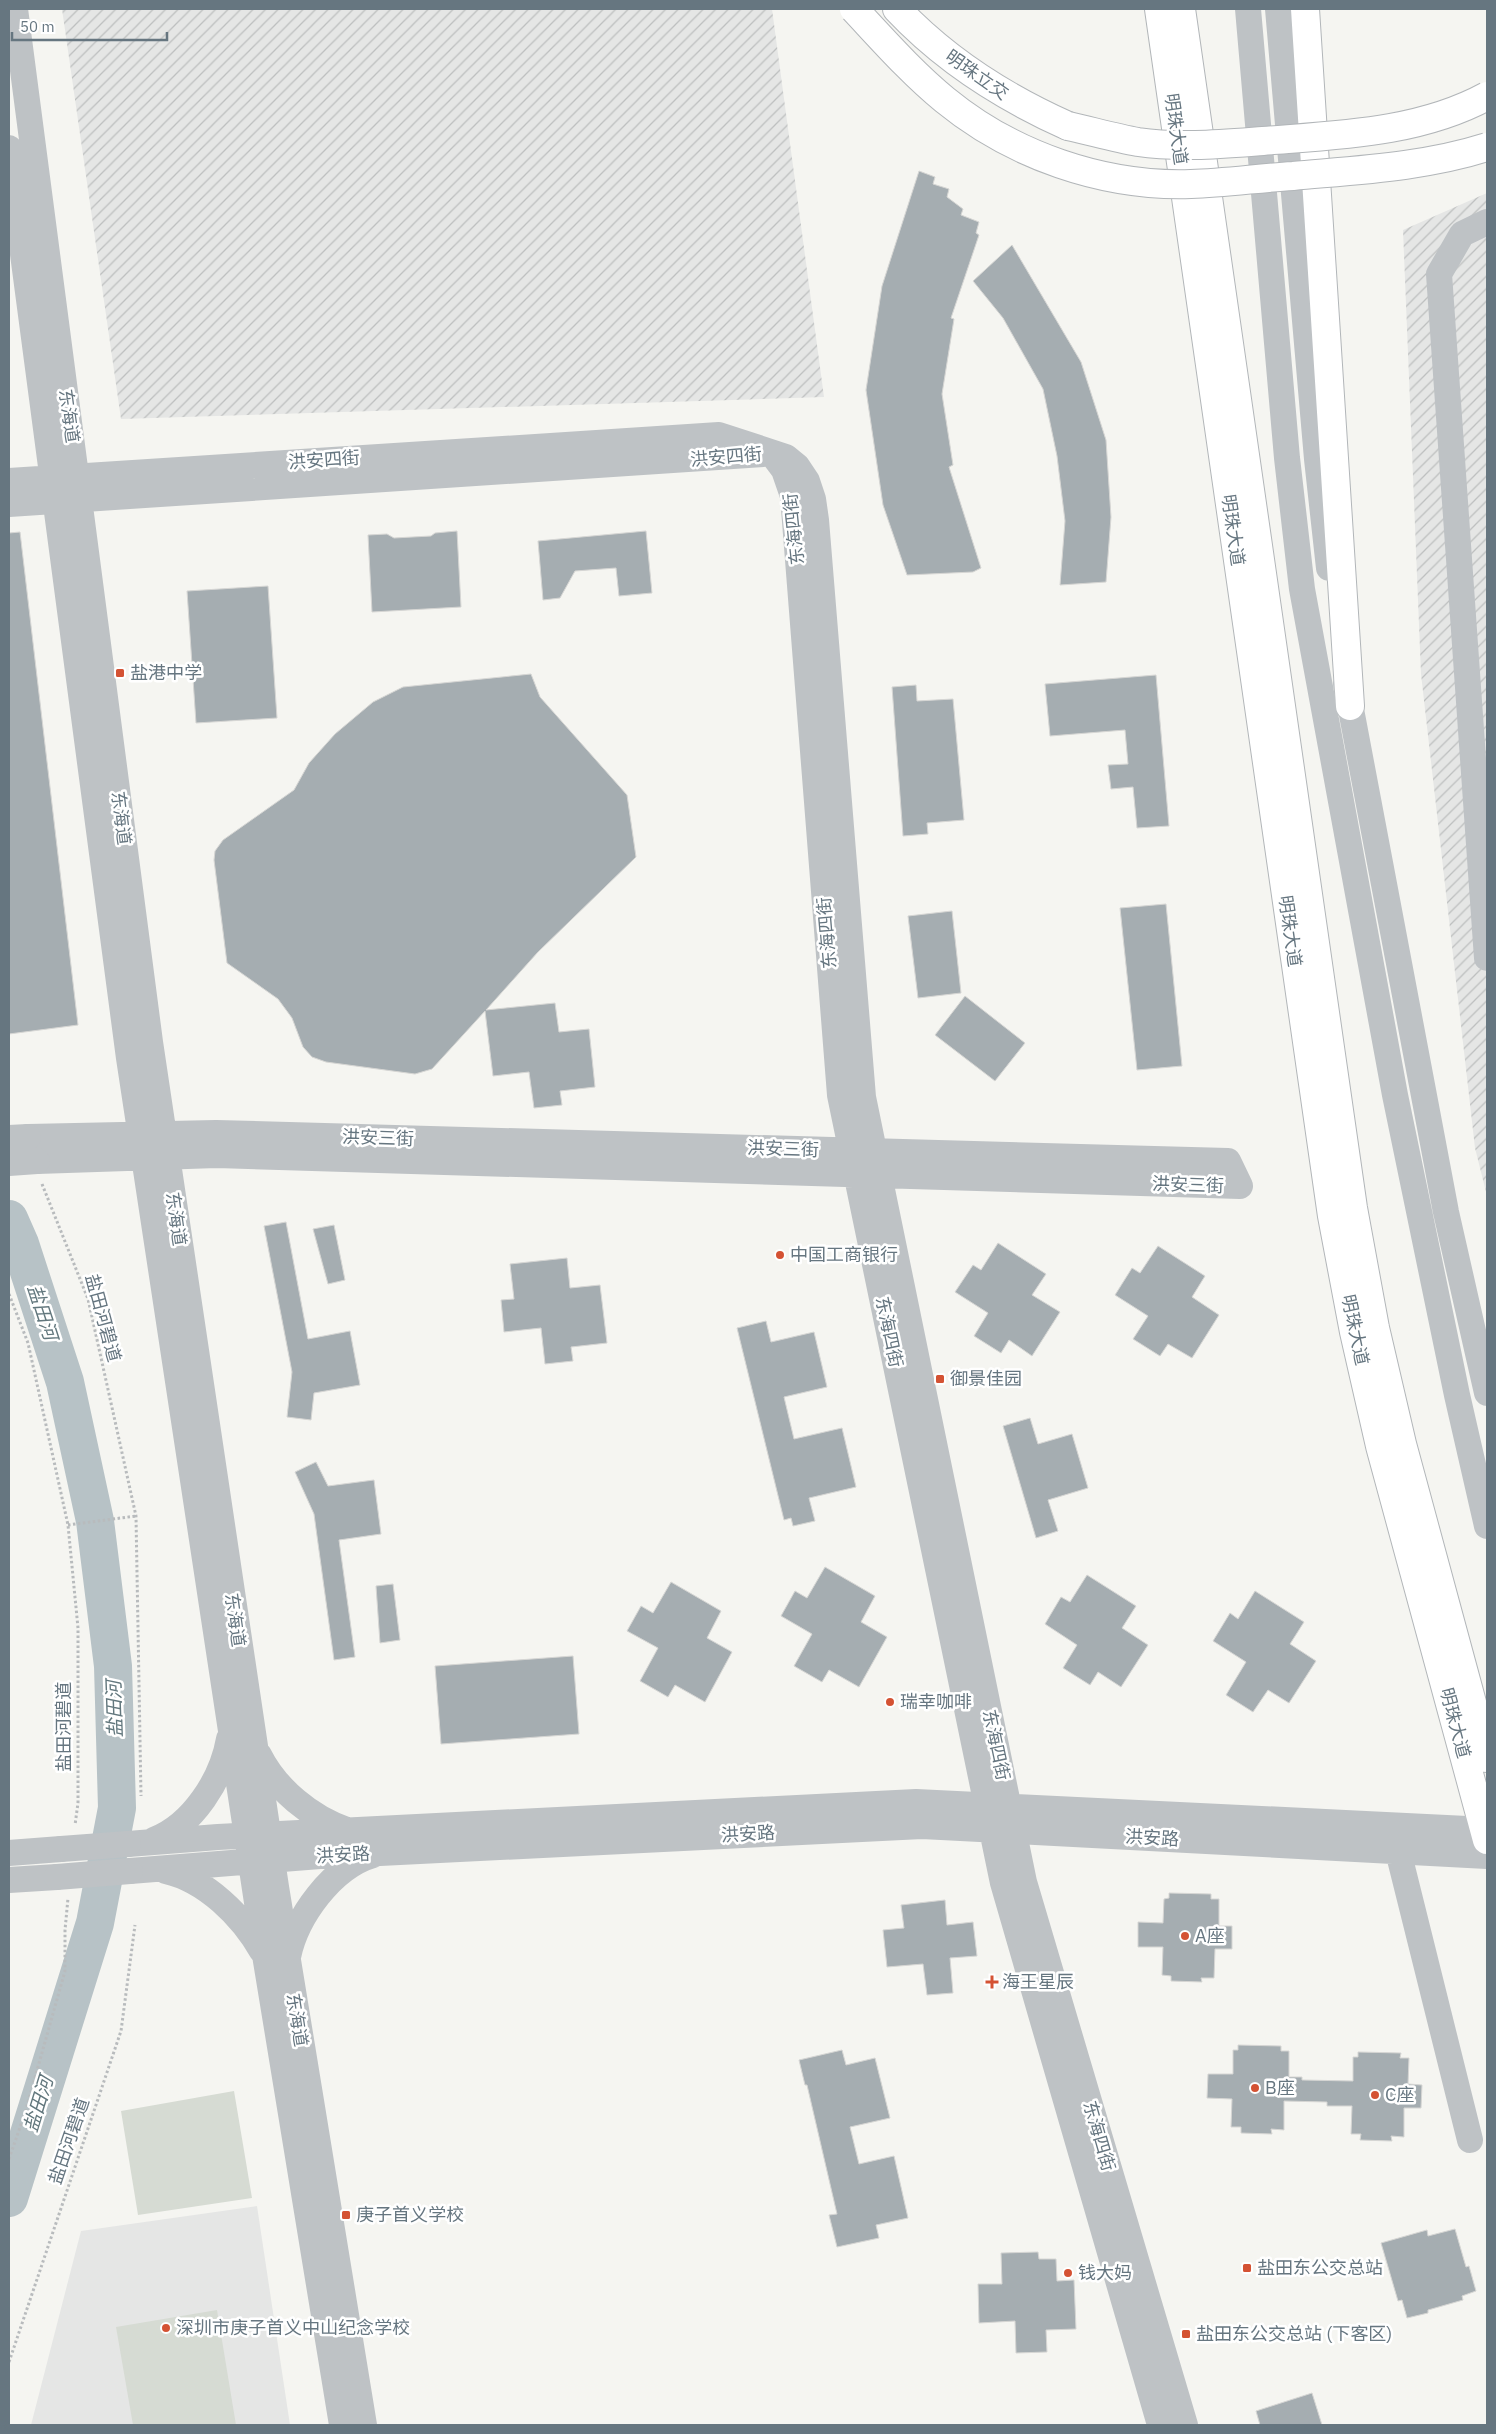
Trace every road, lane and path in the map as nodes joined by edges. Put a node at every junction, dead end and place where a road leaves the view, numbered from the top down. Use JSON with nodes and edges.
{"nodes":[{"id":1,"x":15,"y":9,"type":"edge"},
{"id":2,"x":854,"y":9,"type":"edge"},
{"id":3,"x":897,"y":9,"type":"edge"},
{"id":4,"x":1159,"y":9,"type":"edge"},
{"id":5,"x":1181,"y":9,"type":"edge"},
{"id":6,"x":1248,"y":9,"type":"edge"},
{"id":7,"x":1278,"y":9,"type":"edge"},
{"id":8,"x":1306,"y":9,"type":"edge"},
{"id":9,"x":1487,"y":96,"type":"edge"},
{"id":10,"x":1487,"y":147,"type":"edge"},
{"id":11,"x":9,"y":148,"type":"edge"},
{"id":12,"x":1487,"y":222,"type":"edge"},
{"id":13,"x":771,"y":454,"type":"joint"},
{"id":14,"x":9,"y":481,"type":"edge"},
{"id":15,"x":66,"y":488,"type":"junction"},
{"id":16,"x":9,"y":504,"type":"edge"},
{"id":17,"x":1350,"y":706,"type":"junction"},
{"id":18,"x":1487,"y":958,"type":"edge"},
{"id":19,"x":18,"y":1137,"type":"edge"},
{"id":20,"x":154,"y":1146,"type":"junction"},
{"id":21,"x":9,"y":1163,"type":"edge"},
{"id":22,"x":865,"y":1163,"type":"junction"},
{"id":23,"x":47,"y":1194,"type":"dead end"},
{"id":24,"x":9,"y":1294,"type":"edge"},
{"id":25,"x":1487,"y":1393,"type":"edge"},
{"id":26,"x":136,"y":1516,"type":"junction"},
{"id":27,"x":68,"y":1525,"type":"junction"},
{"id":28,"x":1487,"y":1526,"type":"edge"},
{"id":29,"x":230,"y":1728,"type":"junction"},
{"id":30,"x":254,"y":1742,"type":"junction"},
{"id":31,"x":1487,"y":1758,"type":"edge"},
{"id":32,"x":141,"y":1796,"type":"dead end"},
{"id":33,"x":1000,"y":1818,"type":"junction"},
{"id":34,"x":1392,"y":1824,"type":"junction"},
{"id":35,"x":350,"y":1831,"type":"junction"},
{"id":36,"x":1486,"y":1833,"type":"edge"},
{"id":37,"x":257,"y":1835,"type":"junction"},
{"id":38,"x":68,"y":1840,"type":"junction"},
{"id":39,"x":139,"y":1843,"type":"junction"},
{"id":40,"x":1397,"y":1852,"type":"junction"},
{"id":41,"x":9,"y":1853,"type":"edge"},
{"id":42,"x":379,"y":1853,"type":"junction"},
{"id":43,"x":1487,"y":1856,"type":"edge"},
{"id":44,"x":261,"y":1861,"type":"junction"},
{"id":45,"x":140,"y":1870,"type":"junction"},
{"id":46,"x":9,"y":1880,"type":"edge"},
{"id":47,"x":63,"y":1884,"type":"junction"},
{"id":48,"x":135,"y":1925,"type":"dead end"},
{"id":49,"x":276,"y":1958,"type":"junction"},
{"id":50,"x":1470,"y":2140,"type":"dead end"},
{"id":51,"x":9,"y":2159,"type":"edge"},
{"id":52,"x":9,"y":2362,"type":"edge"},
{"id":53,"x":342,"y":2425,"type":"edge"},
{"id":54,"x":364,"y":2425,"type":"edge"},
{"id":55,"x":1160,"y":2425,"type":"edge"},
{"id":56,"x":1185,"y":2425,"type":"edge"}],
"edges":[{"from":1,"to":15,"type":"street","name":"东海道"},
{"from":2,"to":10,"type":"main road","bridge":true},
{"from":3,"to":9,"type":"main road","name":"明珠立交","bridge":true},
{"from":4,"to":36,"type":"main road","name":"明珠大道"},
{"from":5,"to":31,"type":"main road","name":"明珠大道"},
{"from":6,"to":28,"type":"street"},
{"from":7,"to":17,"type":"street"},
{"from":8,"to":17,"type":"main road"},
{"from":11,"to":15,"type":"street","name":"东海道"},
{"from":12,"to":18,"type":"street"},
{"from":13,"to":15,"type":"street","name":"洪安四街"},
{"from":13,"to":22,"type":"street","name":"东海四街"},
{"from":14,"to":15,"type":"street","name":"洪安四街"},
{"from":15,"to":16,"type":"street","name":"洪安四街"},
{"from":15,"to":20,"type":"street","name":"东海道"},
{"from":17,"to":25,"type":"street"},
{"from":19,"to":20,"type":"street","name":"洪安三街"},
{"from":20,"to":21,"type":"street","name":"洪安三街","bridge":true},
{"from":20,"to":22,"type":"street","name":"洪安三街"},
{"from":20,"to":29,"type":"street","name":"东海道"},
{"from":20,"to":30,"type":"street","name":"东海道"},
{"from":22,"to":22,"type":"street","name":"洪安三街"},
{"from":22,"to":33,"type":"street","name":"东海四街"},
{"from":23,"to":26,"type":"path","name":"盐田河碧道"},
{"from":24,"to":27,"type":"path","name":"盐田河碧道"},
{"from":26,"to":27,"type":"path"},
{"from":26,"to":32,"type":"path","name":"盐田河碧道"},
{"from":27,"to":38,"type":"path","name":"盐田河碧道"},
{"from":29,"to":37,"type":"street","name":"东海道"},
{"from":29,"to":39,"type":"street"},
{"from":30,"to":35,"type":"street"},
{"from":30,"to":37,"type":"street","name":"东海道"},
{"from":33,"to":34,"type":"street","name":"洪安路"},
{"from":33,"to":35,"type":"street","name":"洪安路"},
{"from":33,"to":40,"type":"street","name":"洪安路"},
{"from":33,"to":42,"type":"street","name":"洪安路"},
{"from":33,"to":55,"type":"street","name":"东海四街"},
{"from":33,"to":56,"type":"street","name":"东海四街"},
{"from":34,"to":36,"type":"street","name":"洪安路"},
{"from":34,"to":40,"type":"street"},
{"from":35,"to":37,"type":"street","name":"洪安路"},
{"from":37,"to":39,"type":"street","name":"洪安路"},
{"from":37,"to":44,"type":"street","name":"东海道"},
{"from":38,"to":39,"type":"street","name":"洪安路","bridge":true},
{"from":38,"to":41,"type":"street","name":"洪安路"},
{"from":40,"to":43,"type":"street","name":"洪安路"},
{"from":40,"to":50,"type":"street"},
{"from":42,"to":44,"type":"street","name":"洪安路"},
{"from":42,"to":49,"type":"street"},
{"from":44,"to":45,"type":"street","name":"洪安路"},
{"from":44,"to":49,"type":"street","name":"东海道"},
{"from":45,"to":47,"type":"street","name":"洪安路","bridge":true},
{"from":45,"to":49,"type":"street"},
{"from":46,"to":47,"type":"street","name":"洪安路"},
{"from":47,"to":51,"type":"path"},
{"from":48,"to":52,"type":"path","name":"盐田河碧道"},
{"from":49,"to":53,"type":"street","name":"东海道"},
{"from":49,"to":54,"type":"street","name":"东海道"}]}
